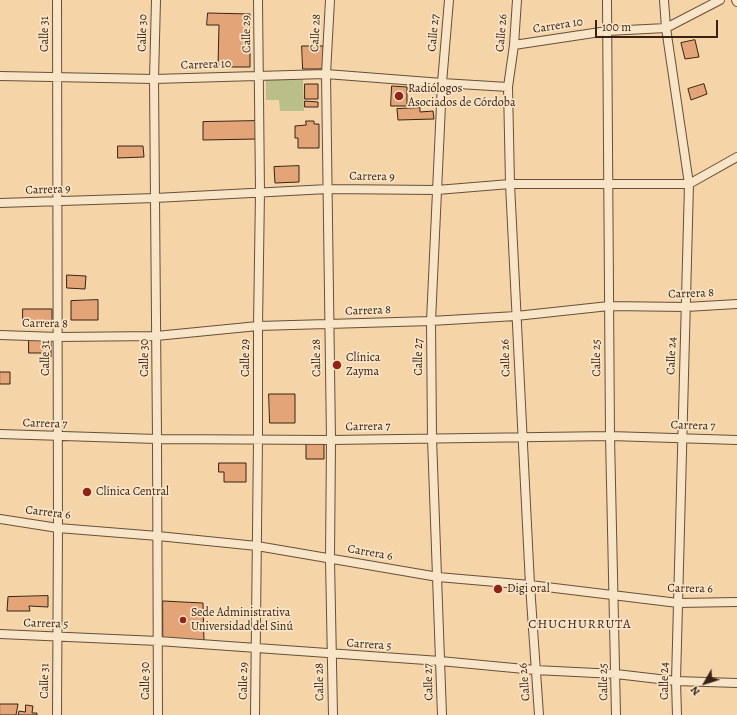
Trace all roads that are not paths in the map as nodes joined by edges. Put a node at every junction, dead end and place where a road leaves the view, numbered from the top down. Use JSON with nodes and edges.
{"nodes":[{"id":1,"x":57,"y":0,"type":"edge"},
{"id":2,"x":156,"y":0,"type":"edge"},
{"id":3,"x":258,"y":0,"type":"edge"},
{"id":4,"x":330,"y":0,"type":"edge"},
{"id":5,"x":449,"y":0,"type":"edge"},
{"id":6,"x":517,"y":0,"type":"edge"},
{"id":7,"x":607,"y":0,"type":"edge"},
{"id":8,"x":664,"y":0,"type":"edge"},
{"id":9,"x":720,"y":0,"type":"edge"},
{"id":10,"x":666,"y":28,"type":"junction"},
{"id":11,"x":607,"y":31,"type":"junction"},
{"id":12,"x":514,"y":45,"type":"junction"},
{"id":13,"x":326,"y":74,"type":"junction"},
{"id":14,"x":260,"y":75,"type":"junction"},
{"id":15,"x":0,"y":76,"type":"edge"},
{"id":16,"x":57,"y":76,"type":"junction"},
{"id":17,"x":154,"y":79,"type":"junction"},
{"id":18,"x":442,"y":83,"type":"junction"},
{"id":19,"x":508,"y":87,"type":"junction"},
{"id":20,"x":737,"y":157,"type":"edge"},
{"id":21,"x":607,"y":183,"type":"junction"},
{"id":22,"x":510,"y":184,"type":"junction"},
{"id":23,"x":689,"y":184,"type":"junction"},
{"id":24,"x":328,"y":189,"type":"junction"},
{"id":25,"x":437,"y":190,"type":"junction"},
{"id":26,"x":260,"y":192,"type":"junction"},
{"id":27,"x":155,"y":198,"type":"junction"},
{"id":28,"x":57,"y":201,"type":"junction"},
{"id":29,"x":0,"y":204,"type":"edge"},
{"id":30,"x":737,"y":304,"type":"edge"},
{"id":31,"x":609,"y":306,"type":"junction"},
{"id":32,"x":686,"y":307,"type":"junction"},
{"id":33,"x":516,"y":316,"type":"junction"},
{"id":34,"x":431,"y":321,"type":"junction"},
{"id":35,"x":329,"y":324,"type":"junction"},
{"id":36,"x":258,"y":326,"type":"junction"},
{"id":37,"x":0,"y":335,"type":"edge"},
{"id":38,"x":156,"y":336,"type":"junction"},
{"id":39,"x":58,"y":337,"type":"junction"},
{"id":40,"x":0,"y":434,"type":"edge"},
{"id":41,"x":58,"y":436,"type":"junction"},
{"id":42,"x":610,"y":436,"type":"junction"},
{"id":43,"x":432,"y":438,"type":"junction"},
{"id":44,"x":522,"y":438,"type":"junction"},
{"id":45,"x":682,"y":438,"type":"junction"},
{"id":46,"x":157,"y":439,"type":"junction"},
{"id":47,"x":258,"y":439,"type":"junction"},
{"id":48,"x":331,"y":440,"type":"junction"},
{"id":49,"x":737,"y":440,"type":"edge"},
{"id":50,"x":0,"y":519,"type":"edge"},
{"id":51,"x":58,"y":528,"type":"junction"},
{"id":52,"x":158,"y":536,"type":"junction"},
{"id":53,"x":257,"y":546,"type":"junction"},
{"id":54,"x":330,"y":559,"type":"junction"},
{"id":55,"x":438,"y":577,"type":"junction"},
{"id":56,"x":530,"y":586,"type":"junction"},
{"id":57,"x":614,"y":595,"type":"junction"},
{"id":58,"x":737,"y":602,"type":"edge"},
{"id":59,"x":678,"y":603,"type":"junction"},
{"id":60,"x":0,"y":634,"type":"edge"},
{"id":61,"x":58,"y":636,"type":"junction"},
{"id":62,"x":158,"y":641,"type":"junction"},
{"id":63,"x":257,"y":649,"type":"junction"},
{"id":64,"x":332,"y":654,"type":"junction"},
{"id":65,"x":440,"y":661,"type":"junction"},
{"id":66,"x":535,"y":670,"type":"junction"},
{"id":67,"x":616,"y":674,"type":"junction"},
{"id":68,"x":676,"y":681,"type":"junction"},
{"id":69,"x":737,"y":683,"type":"edge"},
{"id":70,"x":57,"y":715,"type":"edge"},
{"id":71,"x":158,"y":715,"type":"edge"},
{"id":72,"x":255,"y":715,"type":"edge"},
{"id":73,"x":333,"y":715,"type":"edge"},
{"id":74,"x":442,"y":715,"type":"edge"},
{"id":75,"x":539,"y":715,"type":"edge"},
{"id":76,"x":616,"y":715,"type":"edge"},
{"id":77,"x":677,"y":715,"type":"edge"}],
"edges":[{"from":1,"to":16,"type":"street","name":"Calle 31"},
{"from":2,"to":17,"type":"street","name":"Calle 30"},
{"from":3,"to":14,"type":"street","name":"Calle 29"},
{"from":4,"to":13,"type":"street","name":"Calle 28"},
{"from":5,"to":18,"type":"street","name":"Calle 27"},
{"from":6,"to":12,"type":"street","name":"Calle 26"},
{"from":7,"to":11,"type":"street","name":"Calle 25"},
{"from":8,"to":10,"type":"street","name":"Calle 24"},
{"from":9,"to":10,"type":"street","name":"Carrera 10"},
{"from":10,"to":11,"type":"street","name":"Carrera 10"},
{"from":10,"to":23,"type":"street","name":"Calle 24"},
{"from":11,"to":12,"type":"street","name":"Carrera 10"},
{"from":11,"to":21,"type":"street","name":"Calle 25"},
{"from":12,"to":19,"type":"street","name":"Calle 26"},
{"from":13,"to":14,"type":"street","name":"Carrera 10"},
{"from":13,"to":18,"type":"street","name":"Carrera 10"},
{"from":13,"to":24,"type":"street","name":"Calle 28"},
{"from":14,"to":17,"type":"street","name":"Carrera 10"},
{"from":14,"to":26,"type":"street","name":"Calle 29"},
{"from":15,"to":16,"type":"street","name":"Carrera 10"},
{"from":16,"to":17,"type":"street","name":"Carrera 10"},
{"from":16,"to":28,"type":"street","name":"Calle 31"},
{"from":17,"to":27,"type":"street","name":"Calle 30"},
{"from":18,"to":19,"type":"street","name":"Carrera 10"},
{"from":18,"to":25,"type":"street","name":"Calle 27"},
{"from":19,"to":22,"type":"street","name":"Calle 26"},
{"from":20,"to":23,"type":"street"},
{"from":21,"to":22,"type":"street","name":"Carrera 9"},
{"from":21,"to":23,"type":"street","name":"Carrera 9"},
{"from":21,"to":31,"type":"street","name":"Calle 25"},
{"from":22,"to":25,"type":"street","name":"Carrera 9"},
{"from":22,"to":33,"type":"street","name":"Calle 26"},
{"from":23,"to":32,"type":"street","name":"Calle 24"},
{"from":24,"to":25,"type":"street","name":"Carrera 9"},
{"from":24,"to":26,"type":"street","name":"Carrera 9"},
{"from":24,"to":35,"type":"street","name":"Calle 28"},
{"from":25,"to":34,"type":"street","name":"Calle 27"},
{"from":26,"to":27,"type":"street","name":"Carrera 9"},
{"from":26,"to":36,"type":"street","name":"Calle 29"},
{"from":27,"to":28,"type":"street","name":"Carrera 9"},
{"from":27,"to":38,"type":"street","name":"Calle 30"},
{"from":28,"to":29,"type":"street","name":"Carrera 9"},
{"from":28,"to":39,"type":"street","name":"Calle 31"},
{"from":30,"to":32,"type":"street","name":"Carrera 8"},
{"from":31,"to":32,"type":"street","name":"Carrera 8"},
{"from":31,"to":33,"type":"street","name":"Carrera 8"},
{"from":31,"to":42,"type":"street","name":"Calle 25"},
{"from":32,"to":45,"type":"street","name":"Calle 24"},
{"from":33,"to":34,"type":"street","name":"Carrera 8"},
{"from":33,"to":44,"type":"street","name":"Calle 26"},
{"from":34,"to":35,"type":"street","name":"Carrera 8"},
{"from":34,"to":43,"type":"street","name":"Calle 27"},
{"from":35,"to":36,"type":"street","name":"Carrera 8"},
{"from":35,"to":48,"type":"street","name":"Calle 28"},
{"from":36,"to":38,"type":"street","name":"Carrera 8"},
{"from":36,"to":47,"type":"street","name":"Calle 29"},
{"from":37,"to":39,"type":"street","name":"Carrera 8"},
{"from":38,"to":39,"type":"street","name":"Carrera 8"},
{"from":38,"to":46,"type":"street","name":"Calle 30"},
{"from":39,"to":41,"type":"street","name":"Calle 31"},
{"from":40,"to":41,"type":"street","name":"Carrera 7"},
{"from":41,"to":46,"type":"street","name":"Carrera 7"},
{"from":41,"to":51,"type":"street","name":"Calle 31"},
{"from":42,"to":44,"type":"street","name":"Carrera 7"},
{"from":42,"to":45,"type":"street","name":"Carrera 7"},
{"from":42,"to":57,"type":"street","name":"Calle 25"},
{"from":43,"to":44,"type":"street","name":"Carrera 7"},
{"from":43,"to":48,"type":"street","name":"Carrera 7"},
{"from":43,"to":55,"type":"street","name":"Calle 27"},
{"from":44,"to":56,"type":"street","name":"Calle 26"},
{"from":45,"to":49,"type":"street","name":"Carrera 7"},
{"from":45,"to":59,"type":"street","name":"Calle 24"},
{"from":46,"to":47,"type":"street","name":"Carrera 7"},
{"from":46,"to":52,"type":"street","name":"Calle 30"},
{"from":47,"to":48,"type":"street","name":"Carrera 7"},
{"from":47,"to":53,"type":"street","name":"Calle 29"},
{"from":48,"to":54,"type":"street","name":"Calle 28"},
{"from":50,"to":51,"type":"street","name":"Carrera 6"},
{"from":51,"to":52,"type":"street","name":"Carrera 6"},
{"from":51,"to":61,"type":"street","name":"Calle 31"},
{"from":52,"to":53,"type":"street","name":"Carrera 6"},
{"from":52,"to":62,"type":"street","name":"Calle 30"},
{"from":53,"to":54,"type":"street","name":"Carrera 6"},
{"from":53,"to":63,"type":"street","name":"Calle 29"},
{"from":54,"to":55,"type":"street","name":"Carrera 6"},
{"from":54,"to":64,"type":"street","name":"Calle 28"},
{"from":55,"to":56,"type":"street","name":"Carrera 6"},
{"from":55,"to":65,"type":"street","name":"Calle 27"},
{"from":56,"to":57,"type":"street","name":"Carrera 6"},
{"from":56,"to":66,"type":"street","name":"Calle 26"},
{"from":57,"to":59,"type":"street","name":"Carrera 6"},
{"from":57,"to":67,"type":"street","name":"Calle 25"},
{"from":58,"to":59,"type":"street","name":"Carrera 6"},
{"from":59,"to":68,"type":"street","name":"Calle 24"},
{"from":60,"to":61,"type":"street","name":"Carrera 5"},
{"from":61,"to":62,"type":"street","name":"Carrera 5"},
{"from":61,"to":70,"type":"street","name":"Calle 31"},
{"from":62,"to":63,"type":"street","name":"Carrera 5"},
{"from":62,"to":71,"type":"street","name":"Calle 30"},
{"from":63,"to":64,"type":"street","name":"Carrera 5"},
{"from":63,"to":72,"type":"street","name":"Calle 29"},
{"from":64,"to":65,"type":"street","name":"Carrera 5"},
{"from":64,"to":73,"type":"street","name":"Calle 28"},
{"from":65,"to":66,"type":"street","name":"Carrera 5"},
{"from":65,"to":74,"type":"street","name":"Calle 27"},
{"from":66,"to":67,"type":"street","name":"Carrera 5"},
{"from":66,"to":75,"type":"street","name":"Calle 26"},
{"from":67,"to":68,"type":"street","name":"Carrera 5"},
{"from":67,"to":76,"type":"street","name":"Calle 25"},
{"from":68,"to":69,"type":"street","name":"Carrera 5"},
{"from":68,"to":77,"type":"street","name":"Calle 24"}]}
